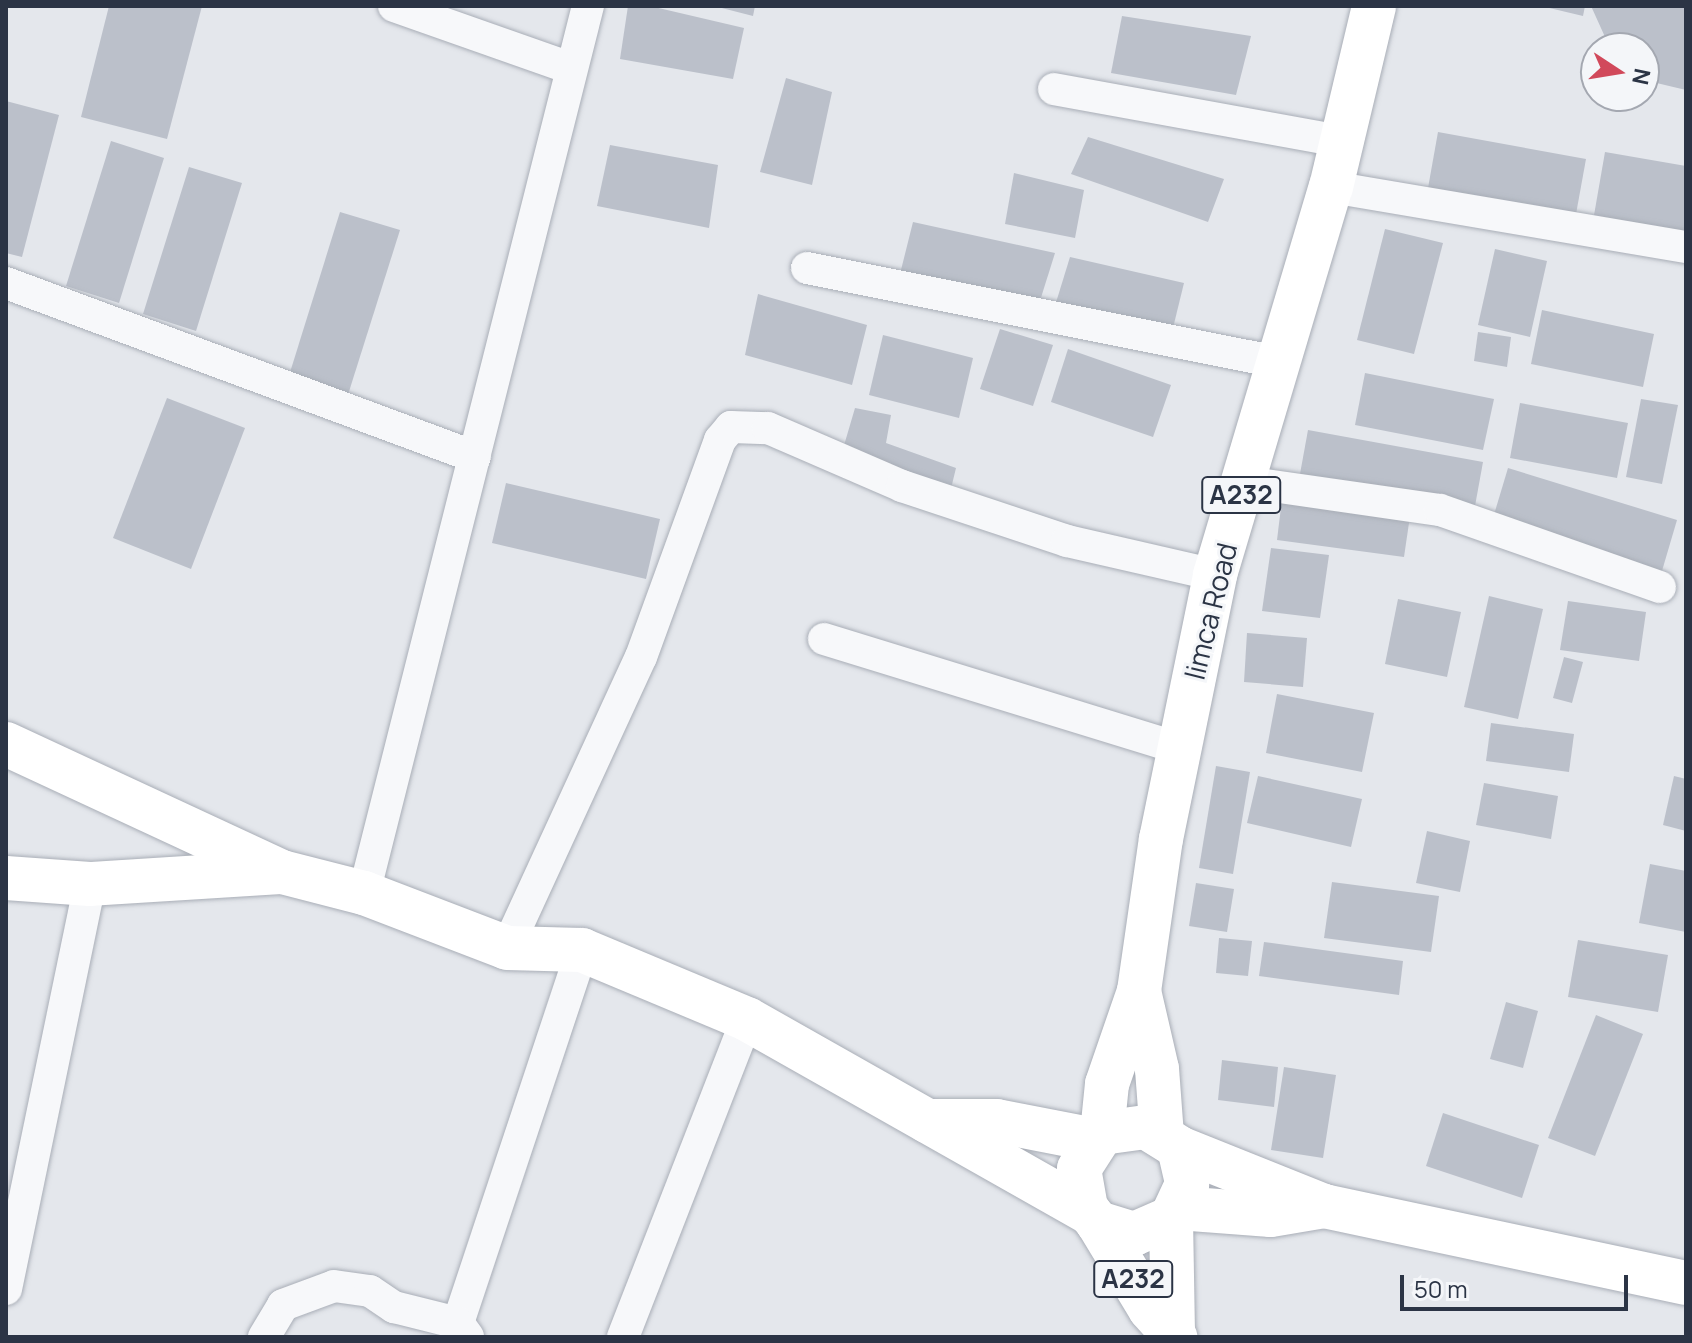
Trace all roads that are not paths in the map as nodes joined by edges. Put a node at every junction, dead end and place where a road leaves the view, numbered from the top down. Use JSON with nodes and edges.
{"nodes":[{"id":1,"x":394,"y":6,"type":"edge"},
{"id":2,"x":588,"y":6,"type":"edge"},
{"id":3,"x":1374,"y":6,"type":"edge"},
{"id":4,"x":570,"y":68,"type":"junction"},
{"id":5,"x":1054,"y":89,"type":"dead end"},
{"id":6,"x":1339,"y":141,"type":"junction"},
{"id":7,"x":1331,"y":187,"type":"junction"},
{"id":8,"x":1686,"y":247,"type":"edge"},
{"id":9,"x":807,"y":268,"type":"dead end"},
{"id":10,"x":6,"y":283,"type":"edge"},
{"id":11,"x":1279,"y":362,"type":"junction"},
{"id":12,"x":475,"y":457,"type":"junction"},
{"id":13,"x":1245,"y":482,"type":"junction"},
{"id":14,"x":1215,"y":575,"type":"junction"},
{"id":15,"x":1660,"y":587,"type":"dead end"},
{"id":16,"x":824,"y":639,"type":"dead end"},
{"id":17,"x":6,"y":744,"type":"edge"},
{"id":18,"x":1178,"y":748,"type":"junction"},
{"id":19,"x":282,"y":872,"type":"junction"},
{"id":20,"x":6,"y":878,"type":"edge"},
{"id":21,"x":90,"y":884,"type":"junction"},
{"id":22,"x":364,"y":893,"type":"junction"},
{"id":23,"x":507,"y":948,"type":"junction"},
{"id":24,"x":582,"y":950,"type":"junction"},
{"id":25,"x":1139,"y":991,"type":"junction"},
{"id":26,"x":747,"y":1019,"type":"junction"},
{"id":27,"x":925,"y":1121,"type":"junction"},
{"id":28,"x":1098,"y":1136,"type":"junction"},
{"id":29,"x":1170,"y":1141,"type":"junction"},
{"id":30,"x":1324,"y":1206,"type":"junction"},
{"id":31,"x":1175,"y":1213,"type":"junction"},
{"id":32,"x":1094,"y":1218,"type":"junction"},
{"id":33,"x":1686,"y":1283,"type":"edge"},
{"id":34,"x":6,"y":1289,"type":"edge"},
{"id":35,"x":463,"y":1330,"type":"edge"},
{"id":36,"x":1174,"y":1334,"type":"edge"},
{"id":37,"x":264,"y":1337,"type":"edge"},
{"id":38,"x":623,"y":1337,"type":"edge"}],
"edges":[{"from":1,"to":4,"type":"street"},
{"from":2,"to":4,"type":"street"},
{"from":3,"to":6,"type":"main road","name":"limca Road","number":"A232"},
{"from":4,"to":12,"type":"street"},
{"from":5,"to":6,"type":"street"},
{"from":6,"to":7,"type":"main road","name":"limca Road","number":"A232"},
{"from":7,"to":8,"type":"street"},
{"from":7,"to":11,"type":"main road","name":"limca Road","number":"A232"},
{"from":9,"to":11,"type":"street"},
{"from":10,"to":12,"type":"street"},
{"from":11,"to":13,"type":"main road","name":"limca Road","number":"A232"},
{"from":12,"to":22,"type":"street"},
{"from":13,"to":14,"type":"main road","name":"limca Road","number":"A232"},
{"from":13,"to":15,"type":"street"},
{"from":14,"to":18,"type":"main road","name":"limca Road","number":"A232"},
{"from":14,"to":23,"type":"street"},
{"from":16,"to":18,"type":"street"},
{"from":17,"to":19,"type":"main road"},
{"from":18,"to":25,"type":"main road","name":"limca Road","number":"A232"},
{"from":19,"to":21,"type":"main road"},
{"from":19,"to":22,"type":"main road"},
{"from":20,"to":21,"type":"main road"},
{"from":21,"to":34,"type":"street"},
{"from":22,"to":23,"type":"main road"},
{"from":23,"to":24,"type":"main road"},
{"from":24,"to":26,"type":"main road"},
{"from":24,"to":35,"type":"street"},
{"from":25,"to":28,"type":"main road","name":"limca Road","number":"A232"},
{"from":25,"to":29,"type":"main road","name":"limca Road","number":"A232"},
{"from":26,"to":27,"type":"main road"},
{"from":26,"to":38,"type":"street"},
{"from":27,"to":28,"type":"main road"},
{"from":27,"to":32,"type":"main road"},
{"from":28,"to":29,"type":"main road"},
{"from":28,"to":32,"type":"main road"},
{"from":29,"to":30,"type":"main road"},
{"from":29,"to":31,"type":"main road"},
{"from":30,"to":31,"type":"main road"},
{"from":30,"to":33,"type":"main road"},
{"from":31,"to":32,"type":"main road"},
{"from":31,"to":36,"type":"main road","number":"A232"},
{"from":32,"to":36,"type":"main road","number":"A232"},
{"from":35,"to":37,"type":"street"}]}
